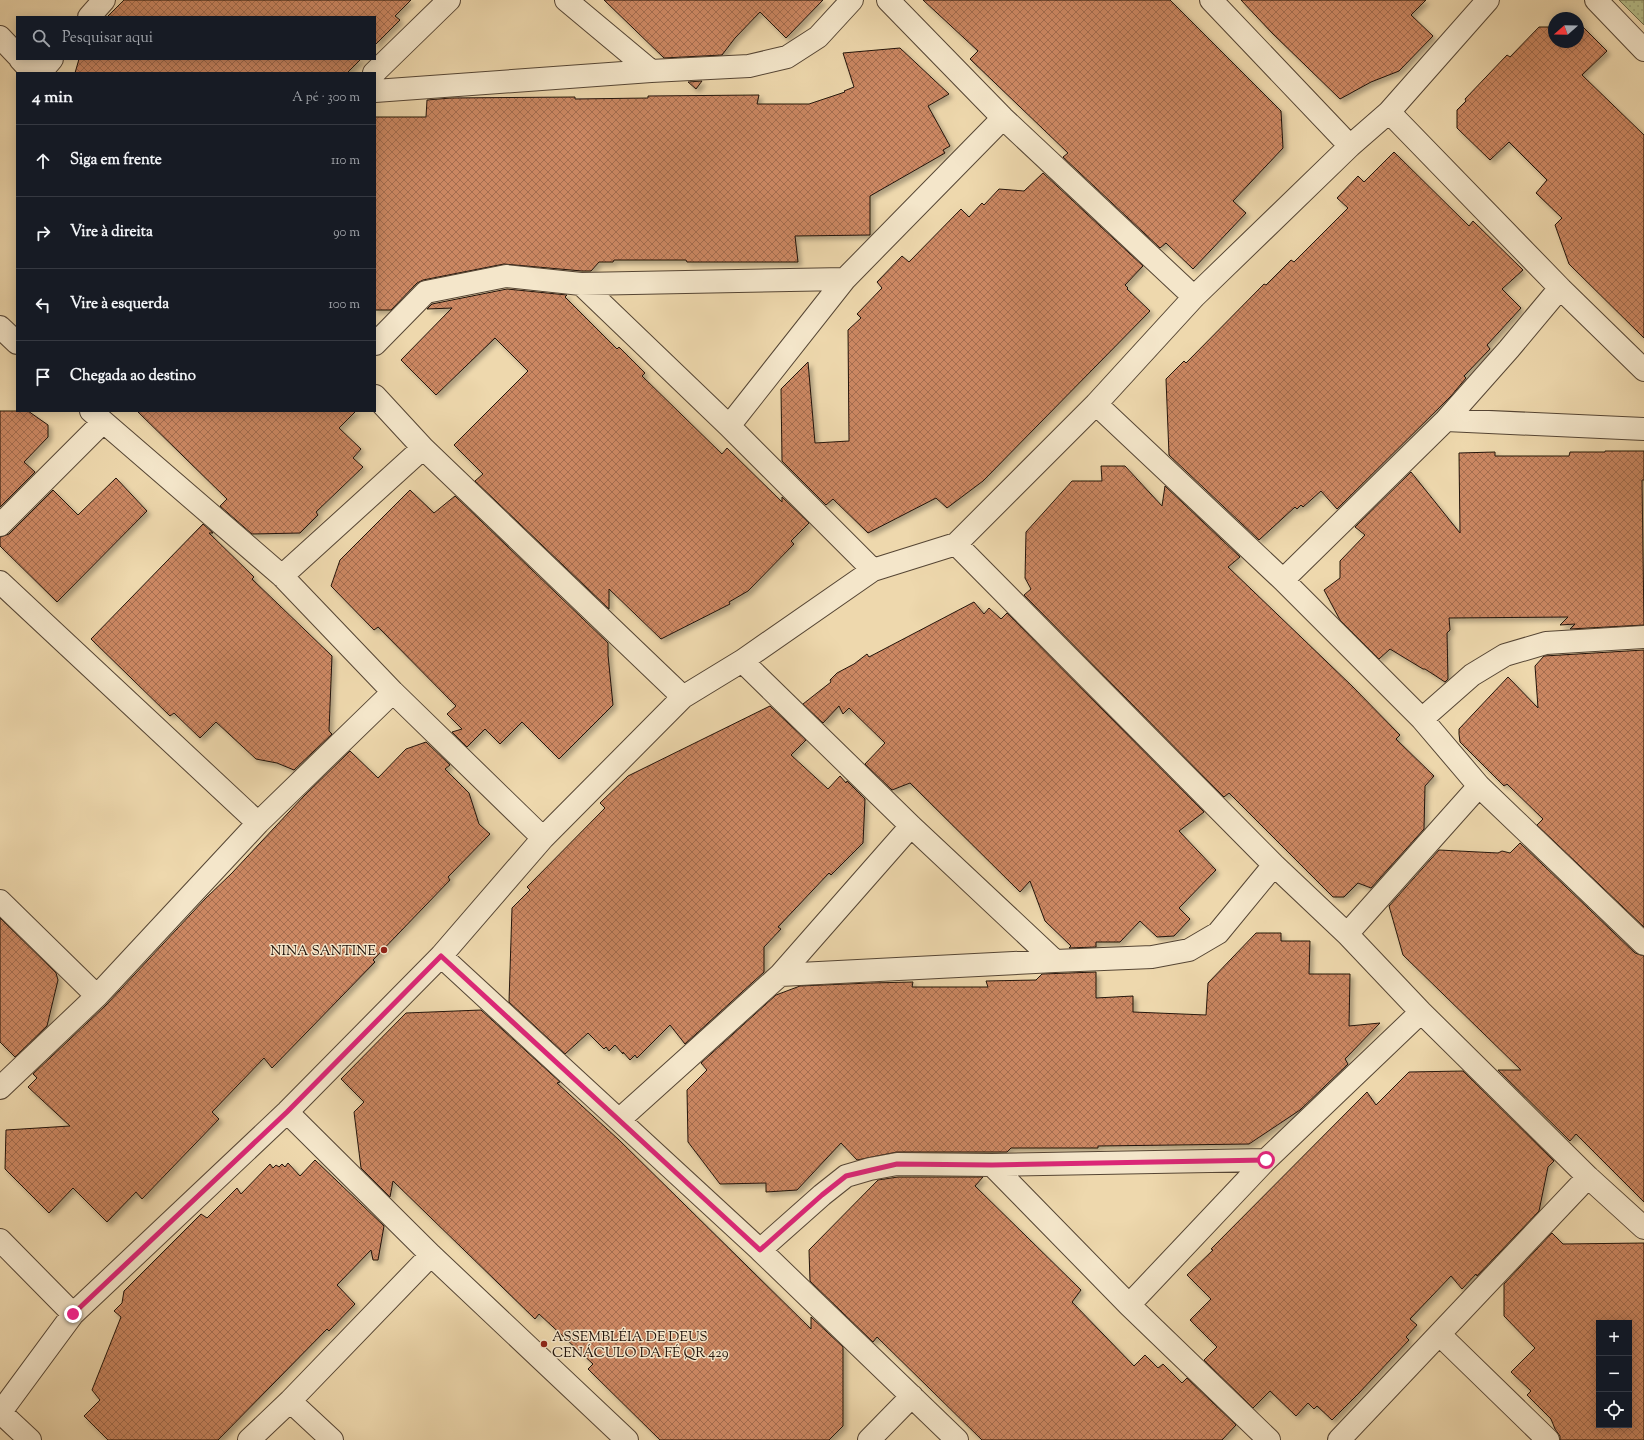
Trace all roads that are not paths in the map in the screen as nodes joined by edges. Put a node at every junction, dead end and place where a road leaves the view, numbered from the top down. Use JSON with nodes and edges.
{"nodes":[{"id":1,"x":104,"y":0,"type":"edge"},
{"id":2,"x":449,"y":0,"type":"edge"},
{"id":3,"x":566,"y":0,"type":"edge"},
{"id":4,"x":852,"y":0,"type":"edge"},
{"id":5,"x":888,"y":0,"type":"edge"},
{"id":6,"x":1211,"y":0,"type":"edge"},
{"id":7,"x":1488,"y":0,"type":"edge"},
{"id":8,"x":1596,"y":0,"type":"edge"},
{"id":9,"x":90,"y":16,"type":"edge"},
{"id":10,"x":0,"y":37,"type":"edge"},
{"id":11,"x":1644,"y":50,"type":"edge"},
{"id":12,"x":16,"y":54,"type":"edge"},
{"id":13,"x":21,"y":60,"type":"edge"},
{"id":14,"x":51,"y":60,"type":"edge"},
{"id":15,"x":651,"y":71,"type":"junction"},
{"id":16,"x":33,"y":72,"type":"edge"},
{"id":17,"x":41,"y":72,"type":"edge"},
{"id":18,"x":375,"y":72,"type":"edge"},
{"id":19,"x":376,"y":91,"type":"edge"},
{"id":20,"x":1389,"y":112,"type":"junction"},
{"id":21,"x":1003,"y":118,"type":"junction"},
{"id":22,"x":1350,"y":146,"type":"junction"},
{"id":23,"x":845,"y":279,"type":"junction"},
{"id":24,"x":581,"y":284,"type":"junction"},
{"id":25,"x":1560,"y":288,"type":"junction"},
{"id":26,"x":1194,"y":296,"type":"junction"},
{"id":27,"x":0,"y":327,"type":"edge"},
{"id":28,"x":16,"y":342,"type":"edge"},
{"id":29,"x":376,"y":343,"type":"edge"},
{"id":30,"x":1644,"y":370,"type":"edge"},
{"id":31,"x":376,"y":397,"type":"edge"},
{"id":32,"x":1096,"y":404,"type":"junction"},
{"id":33,"x":97,"y":416,"type":"edge"},
{"id":34,"x":1446,"y":420,"type":"junction"},
{"id":35,"x":729,"y":426,"type":"junction"},
{"id":36,"x":1644,"y":429,"type":"edge"},
{"id":37,"x":424,"y":448,"type":"junction"},
{"id":38,"x":0,"y":525,"type":"edge"},
{"id":39,"x":956,"y":544,"type":"junction"},
{"id":40,"x":873,"y":570,"type":"junction"},
{"id":41,"x":282,"y":576,"type":"junction"},
{"id":42,"x":1283,"y":580,"type":"junction"},
{"id":43,"x":0,"y":582,"type":"edge"},
{"id":44,"x":1642,"y":639,"type":"edge"},
{"id":45,"x":742,"y":661,"type":"junction"},
{"id":46,"x":393,"y":692,"type":"junction"},
{"id":47,"x":683,"y":697,"type":"junction"},
{"id":48,"x":1422,"y":719,"type":"junction"},
{"id":49,"x":1479,"y":786,"type":"junction"},
{"id":50,"x":258,"y":823,"type":"junction"},
{"id":51,"x":911,"y":826,"type":"junction"},
{"id":52,"x":543,"y":838,"type":"junction"},
{"id":53,"x":1274,"y":865,"type":"junction"},
{"id":54,"x":0,"y":901,"type":"edge"},
{"id":55,"x":1347,"y":934,"type":"junction"},
{"id":56,"x":1644,"y":944,"type":"edge"},
{"id":57,"x":441,"y":956,"type":"junction"},
{"id":58,"x":1055,"y":961,"type":"junction"},
{"id":59,"x":780,"y":975,"type":"junction"},
{"id":60,"x":97,"y":996,"type":"junction"},
{"id":61,"x":1421,"y":1012,"type":"junction"},
{"id":62,"x":0,"y":1088,"type":"edge"},
{"id":63,"x":287,"y":1112,"type":"junction"},
{"id":64,"x":619,"y":1120,"type":"junction"},
{"id":65,"x":1266,"y":1160,"type":"junction"},
{"id":66,"x":992,"y":1165,"type":"junction"},
{"id":67,"x":1588,"y":1177,"type":"junction"},
{"id":68,"x":1644,"y":1228,"type":"edge"},
{"id":69,"x":0,"y":1240,"type":"edge"},
{"id":70,"x":760,"y":1250,"type":"junction"},
{"id":71,"x":431,"y":1255,"type":"junction"},
{"id":72,"x":1129,"y":1305,"type":"junction"},
{"id":73,"x":73,"y":1314,"type":"junction"},
{"id":74,"x":1440,"y":1335,"type":"junction"},
{"id":75,"x":912,"y":1396,"type":"junction"},
{"id":76,"x":290,"y":1401,"type":"junction"},
{"id":77,"x":0,"y":1412,"type":"edge"},
{"id":78,"x":30,"y":1440,"type":"edge"},
{"id":79,"x":249,"y":1440,"type":"edge"},
{"id":80,"x":332,"y":1440,"type":"edge"},
{"id":81,"x":627,"y":1440,"type":"edge"},
{"id":82,"x":869,"y":1440,"type":"edge"},
{"id":83,"x":957,"y":1440,"type":"edge"},
{"id":84,"x":1268,"y":1440,"type":"edge"},
{"id":85,"x":1339,"y":1440,"type":"edge"},
{"id":86,"x":1548,"y":1440,"type":"edge"}],
"edges":[{"from":1,"to":9,"type":"street"},
{"from":2,"to":18,"type":"street"},
{"from":3,"to":15,"type":"street"},
{"from":4,"to":15,"type":"street"},
{"from":5,"to":21,"type":"street"},
{"from":6,"to":22,"type":"street"},
{"from":7,"to":20,"type":"street"},
{"from":8,"to":11,"type":"street"},
{"from":10,"to":12,"type":"street"},
{"from":13,"to":16,"type":"street"},
{"from":14,"to":17,"type":"street"},
{"from":15,"to":19,"type":"street"},
{"from":20,"to":22,"type":"street"},
{"from":20,"to":25,"type":"street"},
{"from":21,"to":23,"type":"street"},
{"from":21,"to":26,"type":"street"},
{"from":22,"to":26,"type":"street"},
{"from":23,"to":24,"type":"street"},
{"from":23,"to":35,"type":"street"},
{"from":24,"to":29,"type":"street"},
{"from":24,"to":35,"type":"street"},
{"from":25,"to":30,"type":"street"},
{"from":25,"to":34,"type":"street"},
{"from":26,"to":32,"type":"street"},
{"from":27,"to":28,"type":"street"},
{"from":31,"to":37,"type":"street"},
{"from":32,"to":39,"type":"street"},
{"from":32,"to":42,"type":"street"},
{"from":33,"to":38,"type":"street"},
{"from":33,"to":41,"type":"street"},
{"from":34,"to":36,"type":"street"},
{"from":34,"to":42,"type":"street"},
{"from":35,"to":40,"type":"street"},
{"from":37,"to":41,"type":"street"},
{"from":37,"to":47,"type":"street"},
{"from":39,"to":40,"type":"street"},
{"from":39,"to":53,"type":"street"},
{"from":40,"to":45,"type":"street"},
{"from":41,"to":46,"type":"street"},
{"from":42,"to":48,"type":"street"},
{"from":43,"to":50,"type":"street"},
{"from":44,"to":48,"type":"street"},
{"from":45,"to":47,"type":"street"},
{"from":45,"to":51,"type":"street"},
{"from":46,"to":50,"type":"street"},
{"from":46,"to":52,"type":"street"},
{"from":47,"to":52,"type":"street"},
{"from":48,"to":49,"type":"street"},
{"from":49,"to":55,"type":"street"},
{"from":49,"to":56,"type":"street"},
{"from":50,"to":60,"type":"street"},
{"from":51,"to":58,"type":"street"},
{"from":51,"to":59,"type":"street"},
{"from":52,"to":57,"type":"street"},
{"from":53,"to":55,"type":"street"},
{"from":53,"to":58,"type":"street"},
{"from":54,"to":60,"type":"street"},
{"from":55,"to":61,"type":"street"},
{"from":57,"to":63,"type":"street"},
{"from":57,"to":64,"type":"street"},
{"from":58,"to":59,"type":"street"},
{"from":59,"to":64,"type":"street"},
{"from":60,"to":62,"type":"street"},
{"from":61,"to":65,"type":"street"},
{"from":61,"to":67,"type":"street"},
{"from":63,"to":71,"type":"street"},
{"from":63,"to":73,"type":"street"},
{"from":64,"to":70,"type":"street"},
{"from":65,"to":66,"type":"street"},
{"from":65,"to":72,"type":"street"},
{"from":66,"to":70,"type":"street"},
{"from":66,"to":72,"type":"street"},
{"from":67,"to":68,"type":"street"},
{"from":67,"to":74,"type":"street"},
{"from":69,"to":73,"type":"street"},
{"from":70,"to":75,"type":"street"},
{"from":71,"to":76,"type":"street"},
{"from":71,"to":81,"type":"street"},
{"from":72,"to":84,"type":"street"},
{"from":73,"to":77,"type":"street"},
{"from":74,"to":85,"type":"street"},
{"from":74,"to":86,"type":"street"},
{"from":75,"to":82,"type":"street"},
{"from":75,"to":83,"type":"street"},
{"from":76,"to":79,"type":"street"},
{"from":76,"to":80,"type":"street"},
{"from":77,"to":78,"type":"street"}]}
